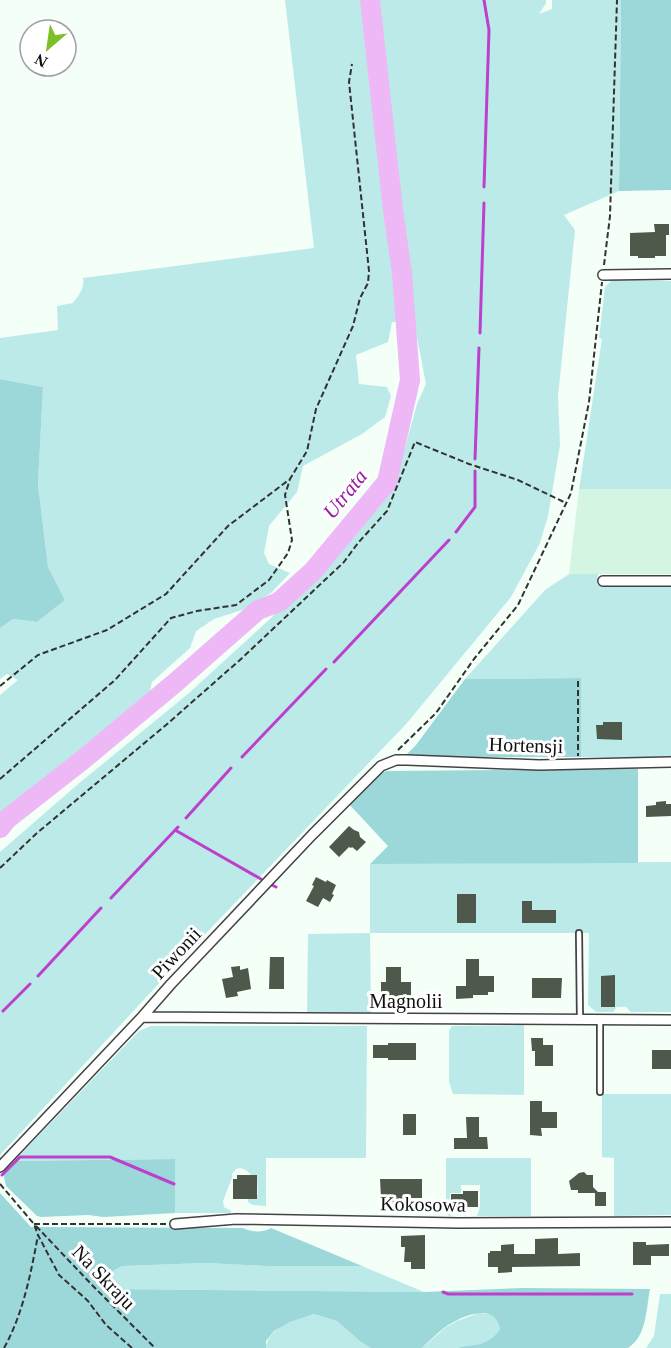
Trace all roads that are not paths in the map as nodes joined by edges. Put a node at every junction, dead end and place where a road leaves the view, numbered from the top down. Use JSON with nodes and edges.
{"nodes":[{"id":1,"x":671,"y":274,"type":"edge"},
{"id":2,"x":603,"y":275,"type":"road end"},
{"id":3,"x":671,"y":580,"type":"edge"},
{"id":4,"x":603,"y":581,"type":"dead end"},
{"id":5,"x":671,"y":762,"type":"edge"},
{"id":6,"x":381,"y":766,"type":"joint"},
{"id":7,"x":579,"y":933,"type":"dead end"},
{"id":8,"x":142,"y":1017,"type":"junction"},
{"id":9,"x":580,"y":1019,"type":"junction"},
{"id":10,"x":600,"y":1020,"type":"junction"},
{"id":11,"x":671,"y":1020,"type":"edge"},
{"id":12,"x":600,"y":1092,"type":"dead end"},
{"id":13,"x":0,"y":1167,"type":"edge"},
{"id":14,"x":671,"y":1222,"type":"edge"},
{"id":15,"x":176,"y":1224,"type":"road end"}],
"edges":[{"from":1,"to":2,"type":"street"},
{"from":3,"to":4,"type":"street"},
{"from":5,"to":6,"type":"street","name":"Hortensji"},
{"from":6,"to":8,"type":"street","name":"Piwonii"},
{"from":7,"to":9,"type":"lane"},
{"from":8,"to":9,"type":"street","name":"Magnolii"},
{"from":8,"to":13,"type":"street","name":"Piwonii"},
{"from":9,"to":10,"type":"street","name":"Magnolii"},
{"from":10,"to":11,"type":"street","name":"Magnolii"},
{"from":10,"to":12,"type":"lane"},
{"from":14,"to":15,"type":"street","name":"Kokosowa"}]}
